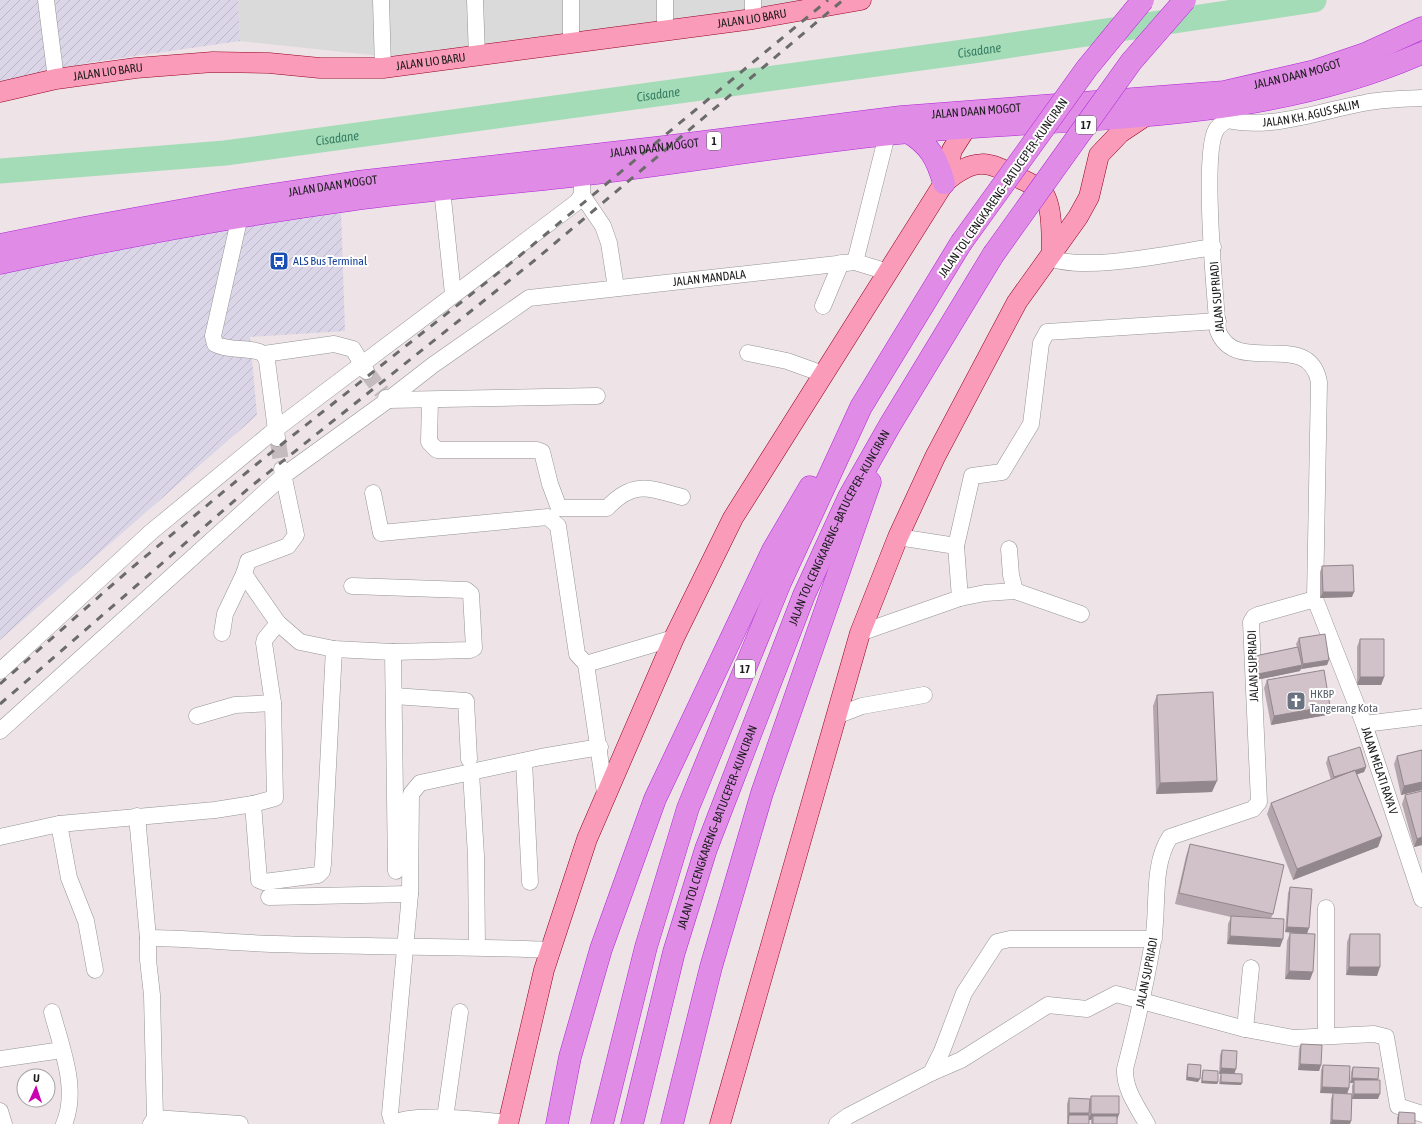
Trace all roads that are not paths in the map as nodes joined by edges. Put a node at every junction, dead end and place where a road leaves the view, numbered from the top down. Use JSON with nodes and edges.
{"nodes":[{"id":1,"x":46,"y":0,"type":"edge"},
{"id":2,"x":381,"y":0,"type":"edge"},
{"id":3,"x":475,"y":0,"type":"edge"},
{"id":4,"x":571,"y":0,"type":"edge"},
{"id":5,"x":665,"y":0,"type":"edge"},
{"id":6,"x":861,"y":0,"type":"edge"},
{"id":7,"x":1143,"y":0,"type":"edge"},
{"id":8,"x":1185,"y":0,"type":"edge"},
{"id":9,"x":833,"y":3,"type":"edge"},
{"id":10,"x":753,"y":10,"type":"edge"},
{"id":11,"x":1422,"y":28,"type":"edge"},
{"id":12,"x":665,"y":31,"type":"junction"},
{"id":13,"x":571,"y":43,"type":"junction"},
{"id":14,"x":1422,"y":53,"type":"edge"},
{"id":15,"x":477,"y":57,"type":"junction"},
{"id":16,"x":383,"y":68,"type":"junction"},
{"id":17,"x":56,"y":79,"type":"junction"},
{"id":18,"x":0,"y":92,"type":"edge"},
{"id":19,"x":1422,"y":98,"type":"edge"},
{"id":20,"x":1226,"y":106,"type":"junction"},
{"id":21,"x":1147,"y":115,"type":"junction"},
{"id":22,"x":966,"y":128,"type":"junction"},
{"id":23,"x":908,"y":132,"type":"junction"},
{"id":24,"x":886,"y":135,"type":"junction"},
{"id":25,"x":944,"y":183,"type":"junction"},
{"id":26,"x":582,"y":185,"type":"junction"},
{"id":27,"x":442,"y":189,"type":"junction"},
{"id":28,"x":240,"y":216,"type":"junction"},
{"id":29,"x":0,"y":245,"type":"edge"},
{"id":30,"x":1213,"y":247,"type":"junction"},
{"id":31,"x":1053,"y":257,"type":"junction"},
{"id":32,"x":0,"y":263,"type":"edge"},
{"id":33,"x":848,"y":263,"type":"junction"},
{"id":34,"x":888,"y":272,"type":"junction"},
{"id":35,"x":616,"y":288,"type":"junction"},
{"id":36,"x":453,"y":294,"type":"junction"},
{"id":37,"x":823,"y":306,"type":"dead end"},
{"id":38,"x":1218,"y":321,"type":"junction"},
{"id":39,"x":748,"y":353,"type":"dead end"},
{"id":40,"x":264,"y":354,"type":"junction"},
{"id":41,"x":364,"y":367,"type":"junction"},
{"id":42,"x":823,"y":374,"type":"junction"},
{"id":43,"x":385,"y":396,"type":"junction"},
{"id":44,"x":597,"y":396,"type":"dead end"},
{"id":45,"x":430,"y":400,"type":"junction"},
{"id":46,"x":861,"y":407,"type":"junction"},
{"id":47,"x":890,"y":425,"type":"junction"},
{"id":48,"x":277,"y":436,"type":"junction"},
{"id":49,"x":282,"y":473,"type":"junction"},
{"id":50,"x":373,"y":493,"type":"dead end"},
{"id":51,"x":682,"y":497,"type":"dead end"},
{"id":52,"x":898,"y":537,"type":"junction"},
{"id":53,"x":956,"y":546,"type":"junction"},
{"id":54,"x":1009,"y":549,"type":"dead end"},
{"id":55,"x":244,"y":574,"type":"junction"},
{"id":56,"x":352,"y":586,"type":"dead end"},
{"id":57,"x":1015,"y":591,"type":"junction"},
{"id":58,"x":960,"y":598,"type":"junction"},
{"id":59,"x":1315,"y":600,"type":"junction"},
{"id":60,"x":1081,"y":614,"type":"dead end"},
{"id":61,"x":278,"y":623,"type":"junction"},
{"id":62,"x":222,"y":633,"type":"dead end"},
{"id":63,"x":860,"y":634,"type":"junction"},
{"id":64,"x":674,"y":638,"type":"junction"},
{"id":65,"x":334,"y":649,"type":"junction"},
{"id":66,"x":393,"y":652,"type":"junction"},
{"id":67,"x":586,"y":664,"type":"junction"},
{"id":68,"x":0,"y":671,"type":"edge"},
{"id":69,"x":924,"y":695,"type":"dead end"},
{"id":70,"x":394,"y":696,"type":"junction"},
{"id":71,"x":273,"y":703,"type":"junction"},
{"id":72,"x":197,"y":716,"type":"dead end"},
{"id":73,"x":836,"y":716,"type":"junction"},
{"id":74,"x":1422,"y":717,"type":"edge"},
{"id":75,"x":1364,"y":724,"type":"junction"},
{"id":76,"x":0,"y":731,"type":"edge"},
{"id":77,"x":600,"y":747,"type":"junction"},
{"id":78,"x":524,"y":761,"type":"junction"},
{"id":79,"x":470,"y":766,"type":"junction"},
{"id":80,"x":606,"y":793,"type":"junction"},
{"id":81,"x":253,"y":804,"type":"junction"},
{"id":82,"x":137,"y":816,"type":"junction"},
{"id":83,"x":60,"y":824,"type":"junction"},
{"id":84,"x":0,"y":837,"type":"edge"},
{"id":85,"x":396,"y":872,"type":"dead end"},
{"id":86,"x":530,"y":882,"type":"dead end"},
{"id":87,"x":410,"y":894,"type":"junction"},
{"id":88,"x":269,"y":896,"type":"dead end"},
{"id":89,"x":1422,"y":899,"type":"edge"},
{"id":90,"x":1326,"y":908,"type":"dead end"},
{"id":91,"x":148,"y":938,"type":"junction"},
{"id":92,"x":1154,"y":939,"type":"junction"},
{"id":93,"x":405,"y":947,"type":"junction"},
{"id":94,"x":477,"y":947,"type":"junction"},
{"id":95,"x":550,"y":950,"type":"junction"},
{"id":96,"x":1251,"y":968,"type":"dead end"},
{"id":97,"x":95,"y":970,"type":"dead end"},
{"id":98,"x":1143,"y":1000,"type":"junction"},
{"id":99,"x":52,"y":1012,"type":"dead end"},
{"id":100,"x":460,"y":1012,"type":"dead end"},
{"id":101,"x":1245,"y":1029,"type":"junction"},
{"id":102,"x":1326,"y":1036,"type":"junction"},
{"id":103,"x":62,"y":1050,"type":"junction"},
{"id":104,"x":0,"y":1059,"type":"edge"},
{"id":105,"x":931,"y":1073,"type":"junction"},
{"id":106,"x":0,"y":1111,"type":"edge"},
{"id":107,"x":1422,"y":1114,"type":"edge"},
{"id":108,"x":445,"y":1118,"type":"junction"},
{"id":109,"x":153,"y":1121,"type":"edge"},
{"id":110,"x":4,"y":1124,"type":"edge"},
{"id":111,"x":64,"y":1124,"type":"edge"},
{"id":112,"x":240,"y":1124,"type":"edge"},
{"id":113,"x":393,"y":1124,"type":"edge"},
{"id":114,"x":509,"y":1124,"type":"edge"},
{"id":115,"x":557,"y":1124,"type":"edge"},
{"id":116,"x":602,"y":1124,"type":"edge"},
{"id":117,"x":632,"y":1124,"type":"edge"},
{"id":118,"x":672,"y":1124,"type":"edge"},
{"id":119,"x":720,"y":1124,"type":"edge"},
{"id":120,"x":837,"y":1124,"type":"edge"},
{"id":121,"x":1147,"y":1124,"type":"edge"}],
"edges":[{"from":1,"to":17,"type":"street"},
{"from":2,"to":16,"type":"street"},
{"from":3,"to":15,"type":"street"},
{"from":4,"to":13,"type":"street"},
{"from":5,"to":12,"type":"street"},
{"from":6,"to":9,"type":"main road","name":"JALAN LIO BARU"},
{"from":7,"to":46,"type":"highway","name":"JALAN TOL CENGKARENG–BATUCEPER–KUNCIRAN","number":"17","bridge":true},
{"from":8,"to":47,"type":"highway","name":"JALAN TOL CENGKARENG–BATUCEPER–KUNCIRAN","number":"17","bridge":true},
{"from":9,"to":10,"type":"main road","name":"JALAN LIO BARU"},
{"from":10,"to":12,"type":"main road","name":"JALAN LIO BARU"},
{"from":11,"to":20,"type":"highway","name":"JALAN DAAN MOGOT","number":"1"},
{"from":12,"to":13,"type":"main road","name":"JALAN LIO BARU"},
{"from":13,"to":15,"type":"main road","name":"JALAN LIO BARU"},
{"from":14,"to":20,"type":"highway","name":"JALAN DAAN MOGOT","number":"1"},
{"from":15,"to":16,"type":"main road","name":"JALAN LIO BARU"},
{"from":16,"to":17,"type":"main road","name":"JALAN LIO BARU"},
{"from":17,"to":18,"type":"main road","name":"JALAN LIO BARU"},
{"from":19,"to":20,"type":"street","name":"JALAN KH. AGUS SALIM"},
{"from":20,"to":21,"type":"highway","name":"JALAN DAAN MOGOT","number":"1"},
{"from":20,"to":29,"type":"highway","name":"JALAN DAAN MOGOT","number":"1"},
{"from":20,"to":30,"type":"street","name":"JALAN SUPRIADI"},
{"from":21,"to":22,"type":"highway","name":"JALAN DAAN MOGOT","number":"1"},
{"from":21,"to":31,"type":"main road"},
{"from":22,"to":23,"type":"highway","name":"JALAN DAAN MOGOT","number":"1"},
{"from":22,"to":25,"type":"main road"},
{"from":23,"to":24,"type":"highway","name":"JALAN DAAN MOGOT","number":"1"},
{"from":23,"to":25,"type":"highway"},
{"from":24,"to":26,"type":"highway","name":"JALAN DAAN MOGOT","number":"1"},
{"from":24,"to":33,"type":"street"},
{"from":25,"to":31,"type":"main road"},
{"from":25,"to":34,"type":"main road"},
{"from":26,"to":27,"type":"highway","name":"JALAN DAAN MOGOT","number":"1"},
{"from":26,"to":35,"type":"street"},
{"from":26,"to":36,"type":"street"},
{"from":27,"to":28,"type":"highway","name":"JALAN DAAN MOGOT","number":"1"},
{"from":27,"to":36,"type":"street"},
{"from":28,"to":32,"type":"highway","name":"JALAN DAAN MOGOT","number":"1"},
{"from":28,"to":40,"type":"street"},
{"from":30,"to":31,"type":"street"},
{"from":30,"to":38,"type":"street","name":"JALAN SUPRIADI"},
{"from":31,"to":52,"type":"main road"},
{"from":33,"to":34,"type":"street","name":"JALAN MANDALA"},
{"from":33,"to":35,"type":"street","name":"JALAN MANDALA"},
{"from":33,"to":37,"type":"street"},
{"from":34,"to":42,"type":"main road"},
{"from":35,"to":43,"type":"street","name":"JALAN MANDALA"},
{"from":36,"to":41,"type":"street"},
{"from":38,"to":53,"type":"street"},
{"from":38,"to":59,"type":"street","name":"JALAN SUPRIADI"},
{"from":39,"to":42,"type":"street"},
{"from":40,"to":41,"type":"street"},
{"from":40,"to":48,"type":"street"},
{"from":41,"to":48,"type":"street"},
{"from":42,"to":64,"type":"main road"},
{"from":43,"to":45,"type":"street"},
{"from":43,"to":49,"type":"street"},
{"from":44,"to":45,"type":"street"},
{"from":45,"to":51,"type":"street"},
{"from":46,"to":115,"type":"highway"},
{"from":46,"to":116,"type":"highway","name":"JALAN TOL CENGKARENG–BATUCEPER–KUNCIRAN","number":"17"},
{"from":47,"to":117,"type":"highway","name":"JALAN TOL CENGKARENG–BATUCEPER–KUNCIRAN","number":"17"},
{"from":47,"to":118,"type":"highway"},
{"from":48,"to":68,"type":"street"},
{"from":49,"to":55,"type":"street"},
{"from":49,"to":76,"type":"street"},
{"from":50,"to":67,"type":"street"},
{"from":52,"to":53,"type":"street"},
{"from":52,"to":63,"type":"main road"},
{"from":53,"to":58,"type":"street"},
{"from":54,"to":57,"type":"street"},
{"from":55,"to":61,"type":"street"},
{"from":55,"to":62,"type":"street"},
{"from":56,"to":66,"type":"street"},
{"from":57,"to":58,"type":"street"},
{"from":57,"to":60,"type":"street"},
{"from":58,"to":63,"type":"street"},
{"from":59,"to":75,"type":"street","name":"JALAN MELATI RAYA V"},
{"from":59,"to":92,"type":"street","name":"JALAN SUPRIADI"},
{"from":61,"to":65,"type":"street"},
{"from":61,"to":71,"type":"street"},
{"from":63,"to":73,"type":"main road"},
{"from":64,"to":67,"type":"street"},
{"from":64,"to":80,"type":"main road"},
{"from":65,"to":66,"type":"street"},
{"from":65,"to":81,"type":"street"},
{"from":66,"to":70,"type":"street"},
{"from":67,"to":77,"type":"street"},
{"from":69,"to":73,"type":"street"},
{"from":70,"to":79,"type":"street"},
{"from":70,"to":85,"type":"street"},
{"from":71,"to":72,"type":"street"},
{"from":71,"to":81,"type":"street"},
{"from":73,"to":119,"type":"main road"},
{"from":74,"to":75,"type":"street"},
{"from":75,"to":89,"type":"street","name":"JALAN MELATI RAYA V"},
{"from":77,"to":78,"type":"street"},
{"from":77,"to":80,"type":"street"},
{"from":78,"to":79,"type":"street"},
{"from":78,"to":86,"type":"street"},
{"from":79,"to":87,"type":"street"},
{"from":79,"to":94,"type":"street"},
{"from":80,"to":95,"type":"main road"},
{"from":81,"to":82,"type":"street"},
{"from":82,"to":83,"type":"street"},
{"from":82,"to":91,"type":"street"},
{"from":83,"to":84,"type":"street"},
{"from":83,"to":97,"type":"street"},
{"from":87,"to":88,"type":"street"},
{"from":87,"to":93,"type":"street"},
{"from":90,"to":102,"type":"street"},
{"from":91,"to":93,"type":"street"},
{"from":91,"to":109,"type":"street"},
{"from":92,"to":98,"type":"street","name":"JALAN SUPRIADI"},
{"from":92,"to":105,"type":"street"},
{"from":93,"to":94,"type":"street"},
{"from":93,"to":113,"type":"street"},
{"from":94,"to":95,"type":"street"},
{"from":95,"to":114,"type":"main road"},
{"from":96,"to":101,"type":"street"},
{"from":98,"to":101,"type":"street"},
{"from":98,"to":105,"type":"street"},
{"from":98,"to":121,"type":"street","name":"JALAN SUPRIADI"},
{"from":99,"to":103,"type":"street"},
{"from":100,"to":108,"type":"street"},
{"from":101,"to":102,"type":"street"},
{"from":102,"to":107,"type":"street"},
{"from":103,"to":104,"type":"street"},
{"from":103,"to":111,"type":"street"},
{"from":105,"to":120,"type":"street"},
{"from":106,"to":110,"type":"street"},
{"from":108,"to":113,"type":"street"},
{"from":108,"to":114,"type":"street"},
{"from":109,"to":112,"type":"street"}]}
